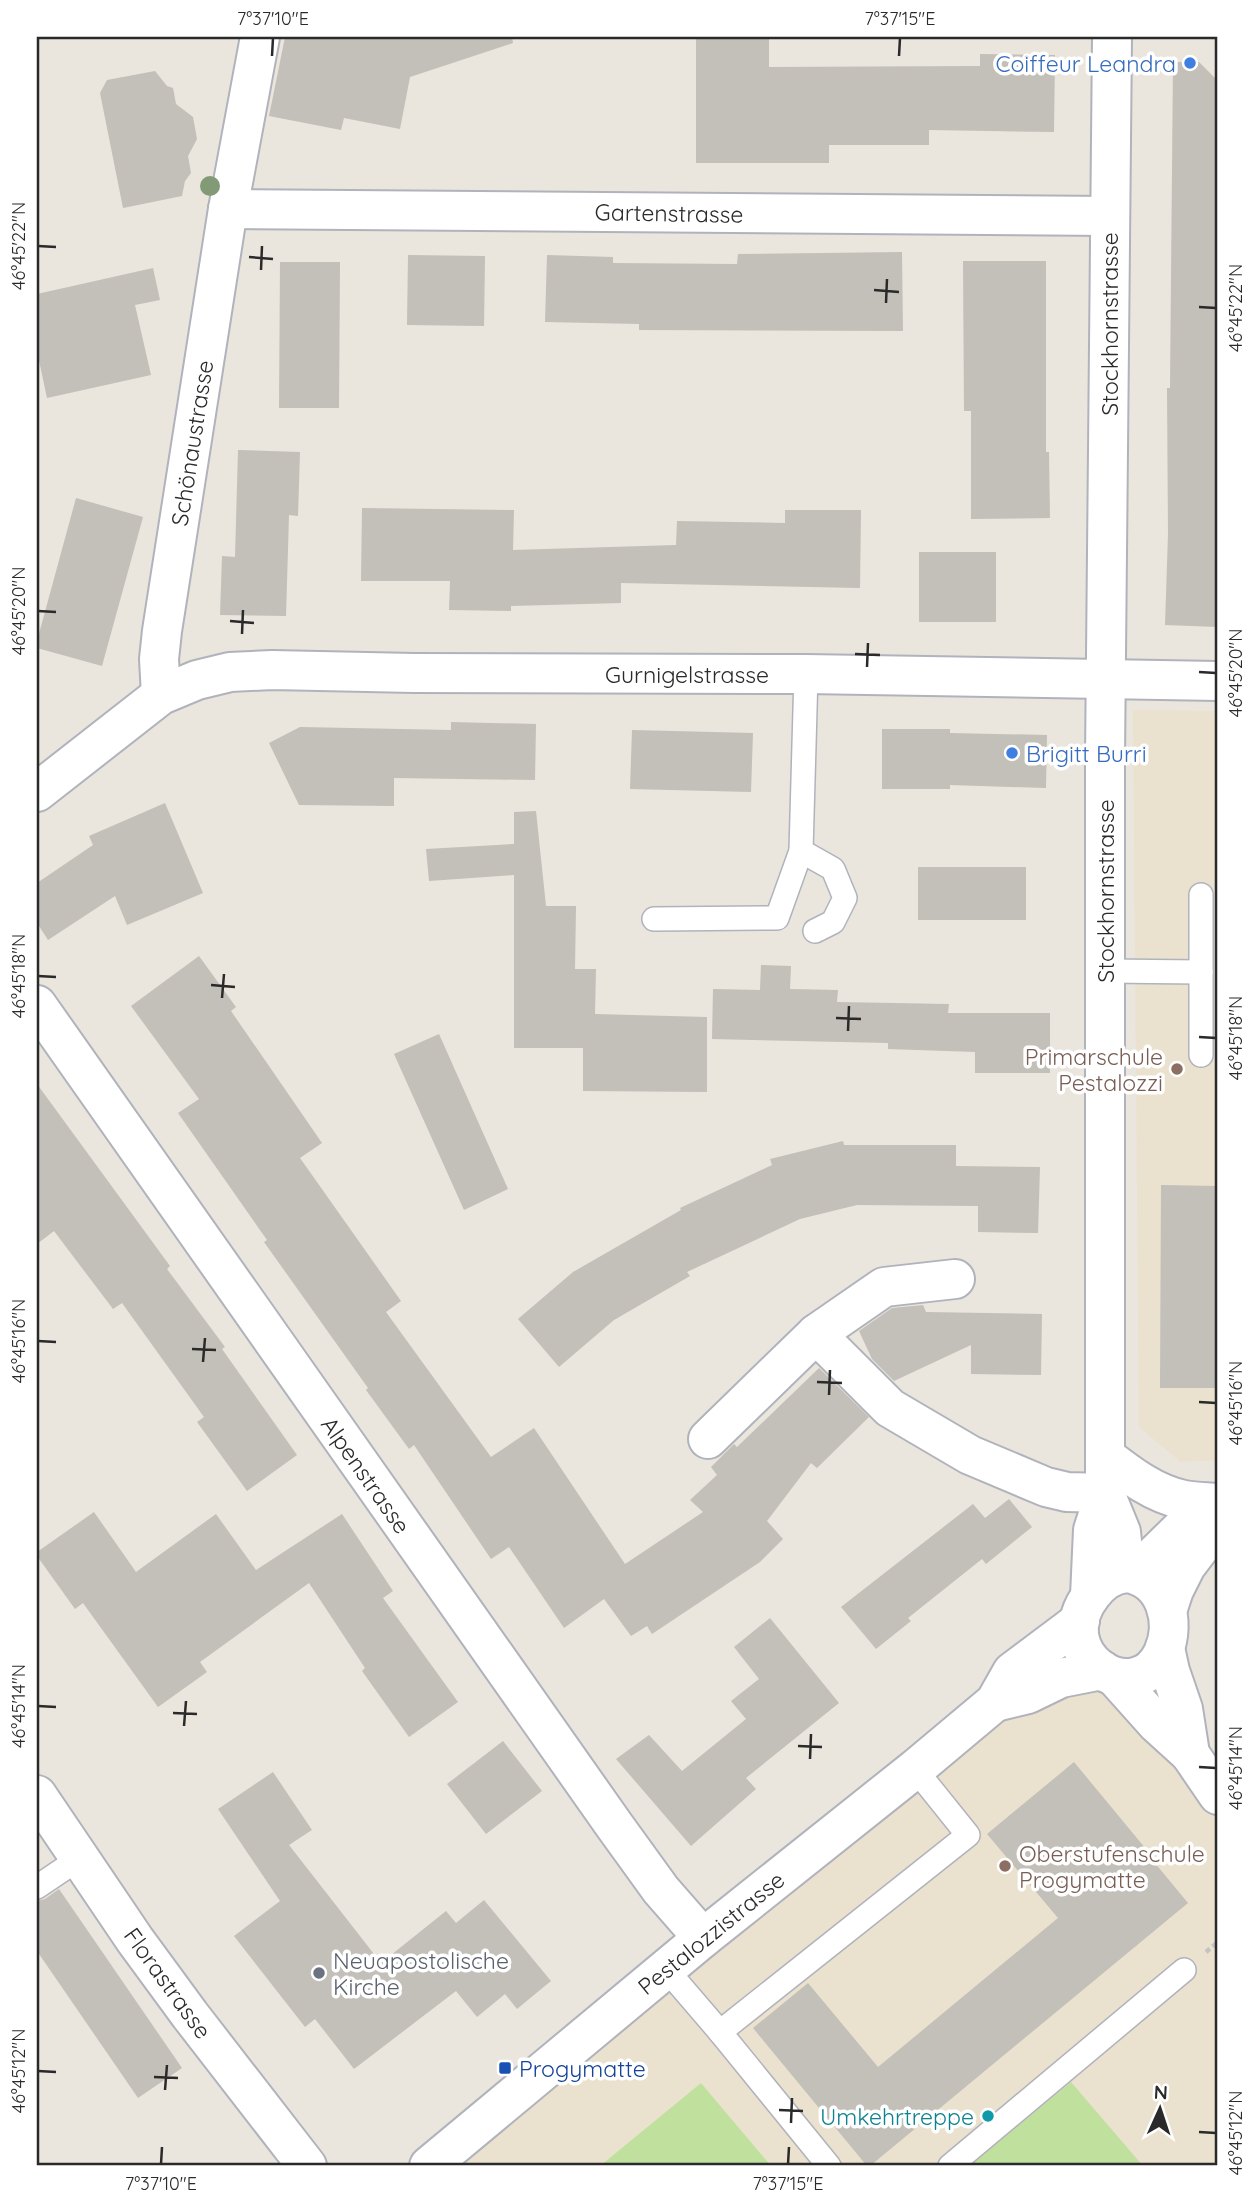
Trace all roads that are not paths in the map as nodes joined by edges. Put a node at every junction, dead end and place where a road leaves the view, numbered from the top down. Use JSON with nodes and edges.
{"nodes":[{"id":1,"x":260,"y":37,"type":"edge"},
{"id":2,"x":1112,"y":37,"type":"edge"},
{"id":3,"x":228,"y":209,"type":"junction"},
{"id":4,"x":1110,"y":216,"type":"junction"},
{"id":5,"x":806,"y":674,"type":"junction"},
{"id":6,"x":1107,"y":680,"type":"junction"},
{"id":7,"x":1218,"y":681,"type":"edge"},
{"id":8,"x":160,"y":695,"type":"junction"},
{"id":9,"x":37,"y":792,"type":"edge"},
{"id":10,"x":801,"y":851,"type":"junction"},
{"id":11,"x":1200,"y":895,"type":"dead end"},
{"id":12,"x":654,"y":919,"type":"dead end"},
{"id":13,"x":815,"y":931,"type":"dead end"},
{"id":14,"x":1105,"y":971,"type":"junction"},
{"id":15,"x":1201,"y":972,"type":"junction"},
{"id":16,"x":37,"y":1005,"type":"edge"},
{"id":17,"x":1201,"y":1055,"type":"dead end"},
{"id":18,"x":955,"y":1279,"type":"dead end"},
{"id":19,"x":816,"y":1334,"type":"junction"},
{"id":20,"x":708,"y":1439,"type":"dead end"},
{"id":21,"x":1105,"y":1456,"type":"junction"},
{"id":22,"x":1105,"y":1493,"type":"junction"},
{"id":23,"x":1218,"y":1503,"type":"edge"},
{"id":24,"x":1218,"y":1510,"type":"edge"},
{"id":25,"x":1218,"y":1524,"type":"edge"},
{"id":26,"x":1131,"y":1574,"type":"junction"},
{"id":27,"x":1085,"y":1608,"type":"junction"},
{"id":28,"x":1166,"y":1630,"type":"junction"},
{"id":29,"x":1108,"y":1674,"type":"junction"},
{"id":30,"x":995,"y":1702,"type":"junction"},
{"id":31,"x":1190,"y":1754,"type":"junction"},
{"id":32,"x":915,"y":1769,"type":"junction"},
{"id":33,"x":37,"y":1795,"type":"edge"},
{"id":34,"x":1218,"y":1795,"type":"edge"},
{"id":35,"x":80,"y":1858,"type":"junction"},
{"id":36,"x":37,"y":1887,"type":"edge"},
{"id":37,"x":703,"y":1938,"type":"junction"},
{"id":38,"x":666,"y":1969,"type":"junction"},
{"id":39,"x":1184,"y":1970,"type":"dead end"},
{"id":40,"x":720,"y":2032,"type":"junction"},
{"id":41,"x":307,"y":2166,"type":"edge"},
{"id":42,"x":429,"y":2166,"type":"edge"},
{"id":43,"x":829,"y":2166,"type":"edge"},
{"id":44,"x":950,"y":2166,"type":"edge"}],
"edges":[{"from":1,"to":3,"type":"street","name":"Schönaustrasse"},
{"from":2,"to":4,"type":"street","name":"Stockhornstrasse"},
{"from":3,"to":4,"type":"street","name":"Gartenstrasse"},
{"from":3,"to":8,"type":"street","name":"Schönaustrasse"},
{"from":4,"to":6,"type":"street","name":"Stockhornstrasse"},
{"from":5,"to":6,"type":"street","name":"Gurnigelstrasse"},
{"from":5,"to":8,"type":"street","name":"Gurnigelstrasse"},
{"from":5,"to":10,"type":"lane"},
{"from":6,"to":7,"type":"street","name":"Gurnigelstrasse"},
{"from":6,"to":14,"type":"street","name":"Stockhornstrasse"},
{"from":8,"to":9,"type":"street"},
{"from":10,"to":12,"type":"lane"},
{"from":10,"to":13,"type":"lane"},
{"from":11,"to":15,"type":"lane"},
{"from":14,"to":15,"type":"lane"},
{"from":14,"to":21,"type":"street","name":"Stockhornstrasse"},
{"from":15,"to":17,"type":"lane"},
{"from":16,"to":37,"type":"street","name":"Alpenstrasse"},
{"from":18,"to":19,"type":"street"},
{"from":19,"to":20,"type":"street"},
{"from":19,"to":22,"type":"street"},
{"from":21,"to":22,"type":"street","name":"Stockhornstrasse"},
{"from":21,"to":23,"type":"street"},
{"from":22,"to":26,"type":"street","name":"Stockhornstrasse"},
{"from":22,"to":27,"type":"street","name":"Stockhornstrasse"},
{"from":24,"to":26,"type":"street"},
{"from":25,"to":28,"type":"street"},
{"from":26,"to":27,"type":"street"},
{"from":26,"to":28,"type":"street"},
{"from":27,"to":29,"type":"street"},
{"from":27,"to":30,"type":"street","name":"Pestalozzistrasse"},
{"from":28,"to":29,"type":"street"},
{"from":28,"to":31,"type":"street"},
{"from":29,"to":30,"type":"street","name":"Pestalozzistrasse"},
{"from":29,"to":31,"type":"street"},
{"from":30,"to":32,"type":"street","name":"Pestalozzistrasse"},
{"from":31,"to":34,"type":"street"},
{"from":32,"to":37,"type":"street","name":"Pestalozzistrasse"},
{"from":32,"to":40,"type":"lane"},
{"from":33,"to":35,"type":"street","name":"Florastrasse"},
{"from":35,"to":36,"type":"lane"},
{"from":35,"to":41,"type":"street","name":"Florastrasse"},
{"from":37,"to":38,"type":"street","name":"Pestalozzistrasse"},
{"from":38,"to":40,"type":"lane"},
{"from":38,"to":42,"type":"street","name":"Pestalozzistrasse"},
{"from":39,"to":44,"type":"lane"},
{"from":40,"to":43,"type":"lane"}]}
